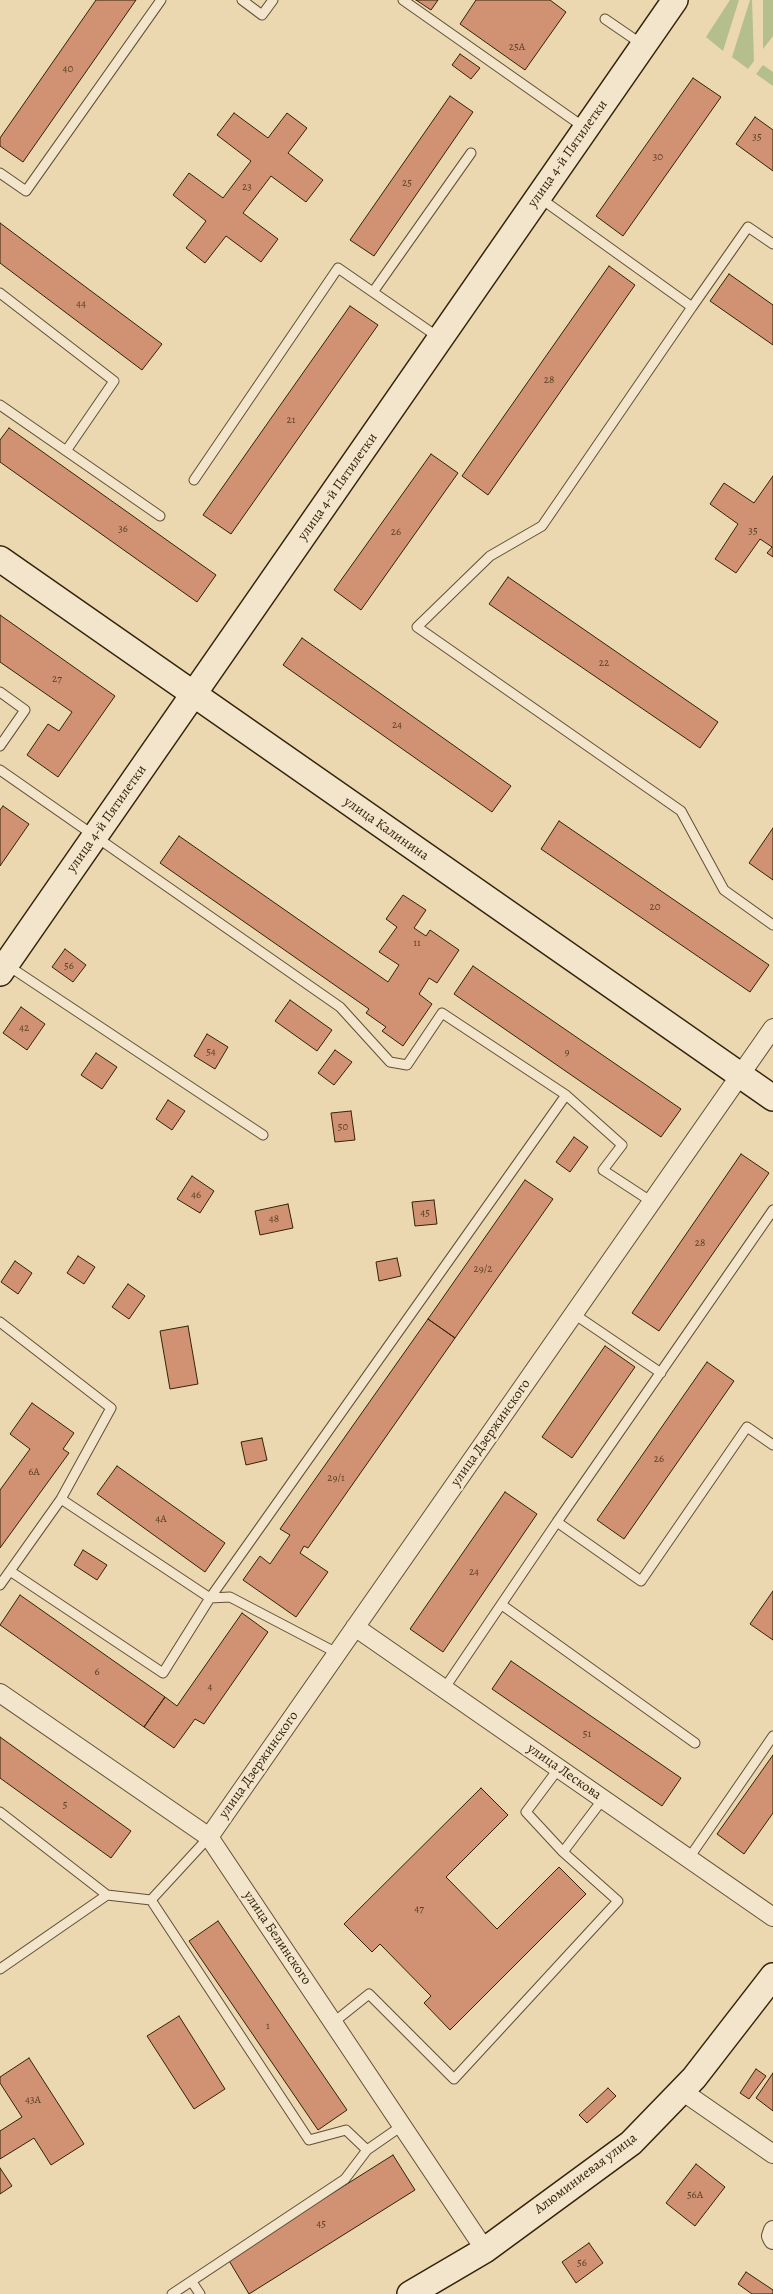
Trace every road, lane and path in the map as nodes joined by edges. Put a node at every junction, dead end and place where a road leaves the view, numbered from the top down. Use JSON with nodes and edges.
{"nodes":[{"id":1,"x":161,"y":0,"type":"edge"},
{"id":2,"x":242,"y":0,"type":"edge"},
{"id":3,"x":273,"y":0,"type":"edge"},
{"id":4,"x":403,"y":0,"type":"edge"},
{"id":5,"x":675,"y":0,"type":"edge"},
{"id":6,"x":605,"y":19,"type":"dead end"},
{"id":7,"x":644,"y":45,"type":"junction"},
{"id":8,"x":586,"y":129,"type":"junction"},
{"id":9,"x":471,"y":152,"type":"dead end"},
{"id":10,"x":0,"y":173,"type":"edge"},
{"id":11,"x":538,"y":197,"type":"junction"},
{"id":12,"x":773,"y":244,"type":"edge"},
{"id":13,"x":373,"y":292,"type":"junction"},
{"id":14,"x":0,"y":293,"type":"edge"},
{"id":15,"x":692,"y":307,"type":"junction"},
{"id":16,"x":440,"y":338,"type":"junction"},
{"id":17,"x":0,"y":405,"type":"edge"},
{"id":18,"x":66,"y":451,"type":"junction"},
{"id":19,"x":194,"y":480,"type":"dead end"},
{"id":20,"x":160,"y":516,"type":"dead end"},
{"id":21,"x":0,"y":559,"type":"edge"},
{"id":22,"x":0,"y":692,"type":"edge"},
{"id":23,"x":193,"y":695,"type":"junction"},
{"id":24,"x":0,"y":746,"type":"edge"},
{"id":25,"x":0,"y":770,"type":"edge"},
{"id":26,"x":95,"y":836,"type":"junction"},
{"id":27,"x":773,"y":925,"type":"edge"},
{"id":28,"x":2,"y":966,"type":"edge"},
{"id":29,"x":773,"y":1028,"type":"edge"},
{"id":30,"x":740,"y":1075,"type":"junction"},
{"id":31,"x":566,"y":1095,"type":"junction"},
{"id":32,"x":773,"y":1098,"type":"edge"},
{"id":33,"x":263,"y":1135,"type":"dead end"},
{"id":34,"x":652,"y":1202,"type":"junction"},
{"id":35,"x":773,"y":1210,"type":"edge"},
{"id":36,"x":574,"y":1314,"type":"junction"},
{"id":37,"x":0,"y":1322,"type":"edge"},
{"id":38,"x":661,"y":1373,"type":"junction"},
{"id":39,"x":773,"y":1445,"type":"edge"},
{"id":40,"x":61,"y":1499,"type":"junction"},
{"id":41,"x":558,"y":1522,"type":"junction"},
{"id":42,"x":10,"y":1571,"type":"junction"},
{"id":43,"x":0,"y":1585,"type":"edge"},
{"id":44,"x":210,"y":1598,"type":"junction"},
{"id":45,"x":502,"y":1605,"type":"junction"},
{"id":46,"x":355,"y":1627,"type":"junction"},
{"id":47,"x":337,"y":1654,"type":"junction"},
{"id":48,"x":444,"y":1689,"type":"junction"},
{"id":49,"x":0,"y":1693,"type":"edge"},
{"id":50,"x":773,"y":1736,"type":"edge"},
{"id":51,"x":695,"y":1743,"type":"dead end"},
{"id":52,"x":559,"y":1768,"type":"junction"},
{"id":53,"x":603,"y":1799,"type":"junction"},
{"id":54,"x":0,"y":1812,"type":"edge"},
{"id":55,"x":209,"y":1837,"type":"junction"},
{"id":56,"x":563,"y":1852,"type":"junction"},
{"id":57,"x":689,"y":1858,"type":"junction"},
{"id":58,"x":107,"y":1895,"type":"junction"},
{"id":59,"x":151,"y":1900,"type":"junction"},
{"id":60,"x":773,"y":1917,"type":"edge"},
{"id":61,"x":1,"y":1967,"type":"edge"},
{"id":62,"x":773,"y":1976,"type":"edge"},
{"id":63,"x":334,"y":2022,"type":"junction"},
{"id":64,"x":682,"y":2091,"type":"junction"},
{"id":65,"x":404,"y":2125,"type":"junction"},
{"id":66,"x":368,"y":2150,"type":"junction"},
{"id":67,"x":773,"y":2154,"type":"edge"},
{"id":68,"x":773,"y":2230,"type":"edge"},
{"id":69,"x":773,"y":2240,"type":"edge"},
{"id":70,"x":485,"y":2250,"type":"junction"},
{"id":71,"x":192,"y":2282,"type":"junction"},
{"id":72,"x":172,"y":2294,"type":"edge"},
{"id":73,"x":200,"y":2294,"type":"edge"},
{"id":74,"x":410,"y":2294,"type":"edge"}],
"edges":[{"from":1,"to":10,"type":"lane"},
{"from":2,"to":3,"type":"lane"},
{"from":4,"to":8,"type":"lane"},
{"from":5,"to":7,"type":"main road","name":"улица 4-й Пятилетки"},
{"from":6,"to":7,"type":"lane"},
{"from":7,"to":8,"type":"main road","name":"улица 4-й Пятилетки"},
{"from":8,"to":11,"type":"main road","name":"улица 4-й Пятилетки"},
{"from":9,"to":13,"type":"lane"},
{"from":11,"to":15,"type":"lane"},
{"from":11,"to":16,"type":"main road","name":"улица 4-й Пятилетки"},
{"from":12,"to":15,"type":"lane"},
{"from":13,"to":16,"type":"lane"},
{"from":13,"to":19,"type":"lane"},
{"from":14,"to":18,"type":"lane"},
{"from":15,"to":27,"type":"lane"},
{"from":16,"to":23,"type":"main road","name":"улица 4-й Пятилетки"},
{"from":17,"to":18,"type":"lane"},
{"from":18,"to":20,"type":"lane"},
{"from":21,"to":23,"type":"main road","name":"улица Калинина"},
{"from":22,"to":24,"type":"lane"},
{"from":23,"to":26,"type":"main road","name":"улица 4-й Пятилетки"},
{"from":23,"to":30,"type":"main road","name":"улица Калинина"},
{"from":25,"to":26,"type":"lane"},
{"from":26,"to":28,"type":"main road","name":"улица 4-й Пятилетки"},
{"from":26,"to":31,"type":"lane"},
{"from":28,"to":33,"type":"lane"},
{"from":29,"to":30,"type":"street","name":"улица Дзержинского"},
{"from":30,"to":32,"type":"main road","name":"улица Калинина"},
{"from":30,"to":34,"type":"street","name":"улица Дзержинского"},
{"from":31,"to":34,"type":"lane"},
{"from":31,"to":44,"type":"lane"},
{"from":34,"to":36,"type":"street","name":"улица Дзержинского"},
{"from":35,"to":38,"type":"lane"},
{"from":36,"to":38,"type":"lane"},
{"from":36,"to":46,"type":"street","name":"улица Дзержинского"},
{"from":37,"to":40,"type":"lane"},
{"from":38,"to":41,"type":"lane"},
{"from":39,"to":41,"type":"lane"},
{"from":40,"to":42,"type":"lane"},
{"from":40,"to":44,"type":"lane"},
{"from":41,"to":45,"type":"lane"},
{"from":42,"to":43,"type":"lane"},
{"from":42,"to":44,"type":"lane"},
{"from":44,"to":47,"type":"lane"},
{"from":45,"to":48,"type":"lane"},
{"from":45,"to":51,"type":"lane"},
{"from":46,"to":47,"type":"street","name":"улица Дзержинского"},
{"from":46,"to":48,"type":"street","name":"улица Лескова"},
{"from":47,"to":55,"type":"street","name":"улица Дзержинского"},
{"from":48,"to":52,"type":"street","name":"улица Лескова"},
{"from":49,"to":55,"type":"street","name":"улица Белинского"},
{"from":50,"to":57,"type":"lane"},
{"from":52,"to":53,"type":"street","name":"улица Лескова"},
{"from":52,"to":56,"type":"lane"},
{"from":53,"to":56,"type":"lane"},
{"from":53,"to":57,"type":"street","name":"улица Лескова"},
{"from":54,"to":58,"type":"lane"},
{"from":55,"to":59,"type":"lane"},
{"from":55,"to":63,"type":"street","name":"улица Белинского"},
{"from":56,"to":63,"type":"lane"},
{"from":57,"to":60,"type":"street","name":"улица Лескова"},
{"from":58,"to":59,"type":"lane"},
{"from":58,"to":61,"type":"lane"},
{"from":59,"to":66,"type":"lane"},
{"from":62,"to":64,"type":"main road","name":"Алюминиевая улица"},
{"from":63,"to":65,"type":"street","name":"улица Белинского"},
{"from":64,"to":67,"type":"street"},
{"from":64,"to":70,"type":"main road","name":"Алюминиевая улица"},
{"from":65,"to":66,"type":"lane"},
{"from":65,"to":70,"type":"street","name":"улица Белинского"},
{"from":66,"to":71,"type":"lane"},
{"from":68,"to":69,"type":"street"},
{"from":70,"to":74,"type":"main road","name":"Алюминиевая улица"},
{"from":71,"to":72,"type":"lane"},
{"from":71,"to":73,"type":"lane"}]}
